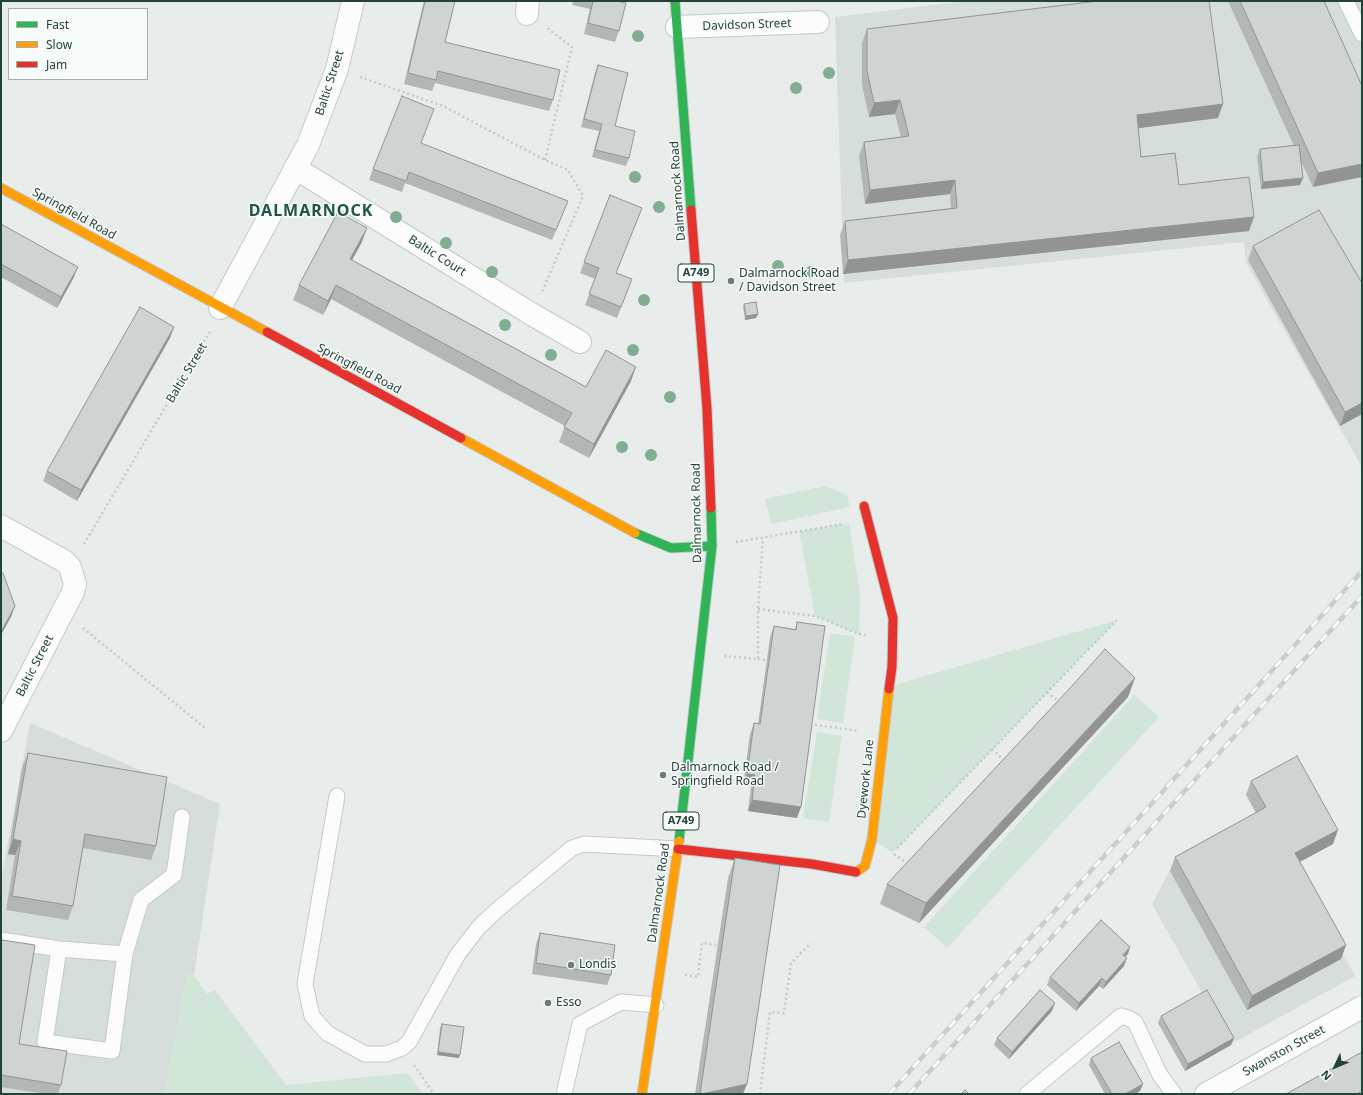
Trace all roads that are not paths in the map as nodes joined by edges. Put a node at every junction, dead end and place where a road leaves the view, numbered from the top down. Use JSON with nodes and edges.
{"nodes":[{"id":1,"x":353,"y":1,"type":"edge"},
{"id":2,"x":675,"y":1,"type":"edge"},
{"id":3,"x":1346,"y":1,"type":"edge"},
{"id":4,"x":818,"y":22,"type":"dead end"},
{"id":5,"x":677,"y":27,"type":"junction"},
{"id":6,"x":1362,"y":34,"type":"edge"},
{"id":7,"x":295,"y":168,"type":"junction"},
{"id":8,"x":1,"y":188,"type":"edge"},
{"id":9,"x":220,"y":308,"type":"junction"},
{"id":10,"x":580,"y":342,"type":"dead end"},
{"id":11,"x":864,"y":506,"type":"dead end"},
{"id":12,"x":1,"y":526,"type":"edge"},
{"id":13,"x":712,"y":546,"type":"junction"},
{"id":14,"x":1,"y":732,"type":"edge"},
{"id":15,"x":337,"y":796,"type":"dead end"},
{"id":16,"x":182,"y":817,"type":"dead end"},
{"id":17,"x":678,"y":849,"type":"junction"},
{"id":18,"x":1,"y":940,"type":"edge"},
{"id":19,"x":59,"y":949,"type":"junction"},
{"id":20,"x":125,"y":954,"type":"junction"},
{"id":21,"x":656,"y":1005,"type":"junction"},
{"id":22,"x":1362,"y":1007,"type":"edge"},
{"id":23,"x":564,"y":1094,"type":"edge"},
{"id":24,"x":642,"y":1094,"type":"edge"},
{"id":25,"x":1026,"y":1094,"type":"edge"},
{"id":26,"x":1174,"y":1094,"type":"edge"},
{"id":27,"x":1206,"y":1094,"type":"edge"}],
"edges":[{"from":1,"to":7,"type":"street","name":"Baltic Street"},
{"from":2,"to":5,"type":"street","name":"Dalmarnock Road","number":"A749"},
{"from":3,"to":6,"type":"lane"},
{"from":4,"to":5,"type":"street","name":"Davidson Street"},
{"from":5,"to":13,"type":"street","name":"Dalmarnock Road","number":"A749"},
{"from":7,"to":9,"type":"street","name":"Baltic Street"},
{"from":7,"to":10,"type":"street","name":"Baltic Court"},
{"from":8,"to":9,"type":"street","name":"Springfield Road"},
{"from":9,"to":13,"type":"street","name":"Springfield Road"},
{"from":11,"to":17,"type":"street","name":"Dyework Lane"},
{"from":12,"to":14,"type":"street","name":"Baltic Street"},
{"from":13,"to":17,"type":"street","name":"Dalmarnock Road","number":"A749"},
{"from":15,"to":17,"type":"lane"},
{"from":16,"to":20,"type":"lane"},
{"from":17,"to":21,"type":"street","name":"Dalmarnock Road","number":"A749"},
{"from":18,"to":19,"type":"lane"},
{"from":19,"to":20,"type":"lane"},
{"from":19,"to":20,"type":"lane"},
{"from":21,"to":23,"type":"lane"},
{"from":21,"to":24,"type":"street","name":"Dalmarnock Road","number":"A749"},
{"from":22,"to":27,"type":"street","name":"Swanston Street"},
{"from":25,"to":26,"type":"lane"}]}
